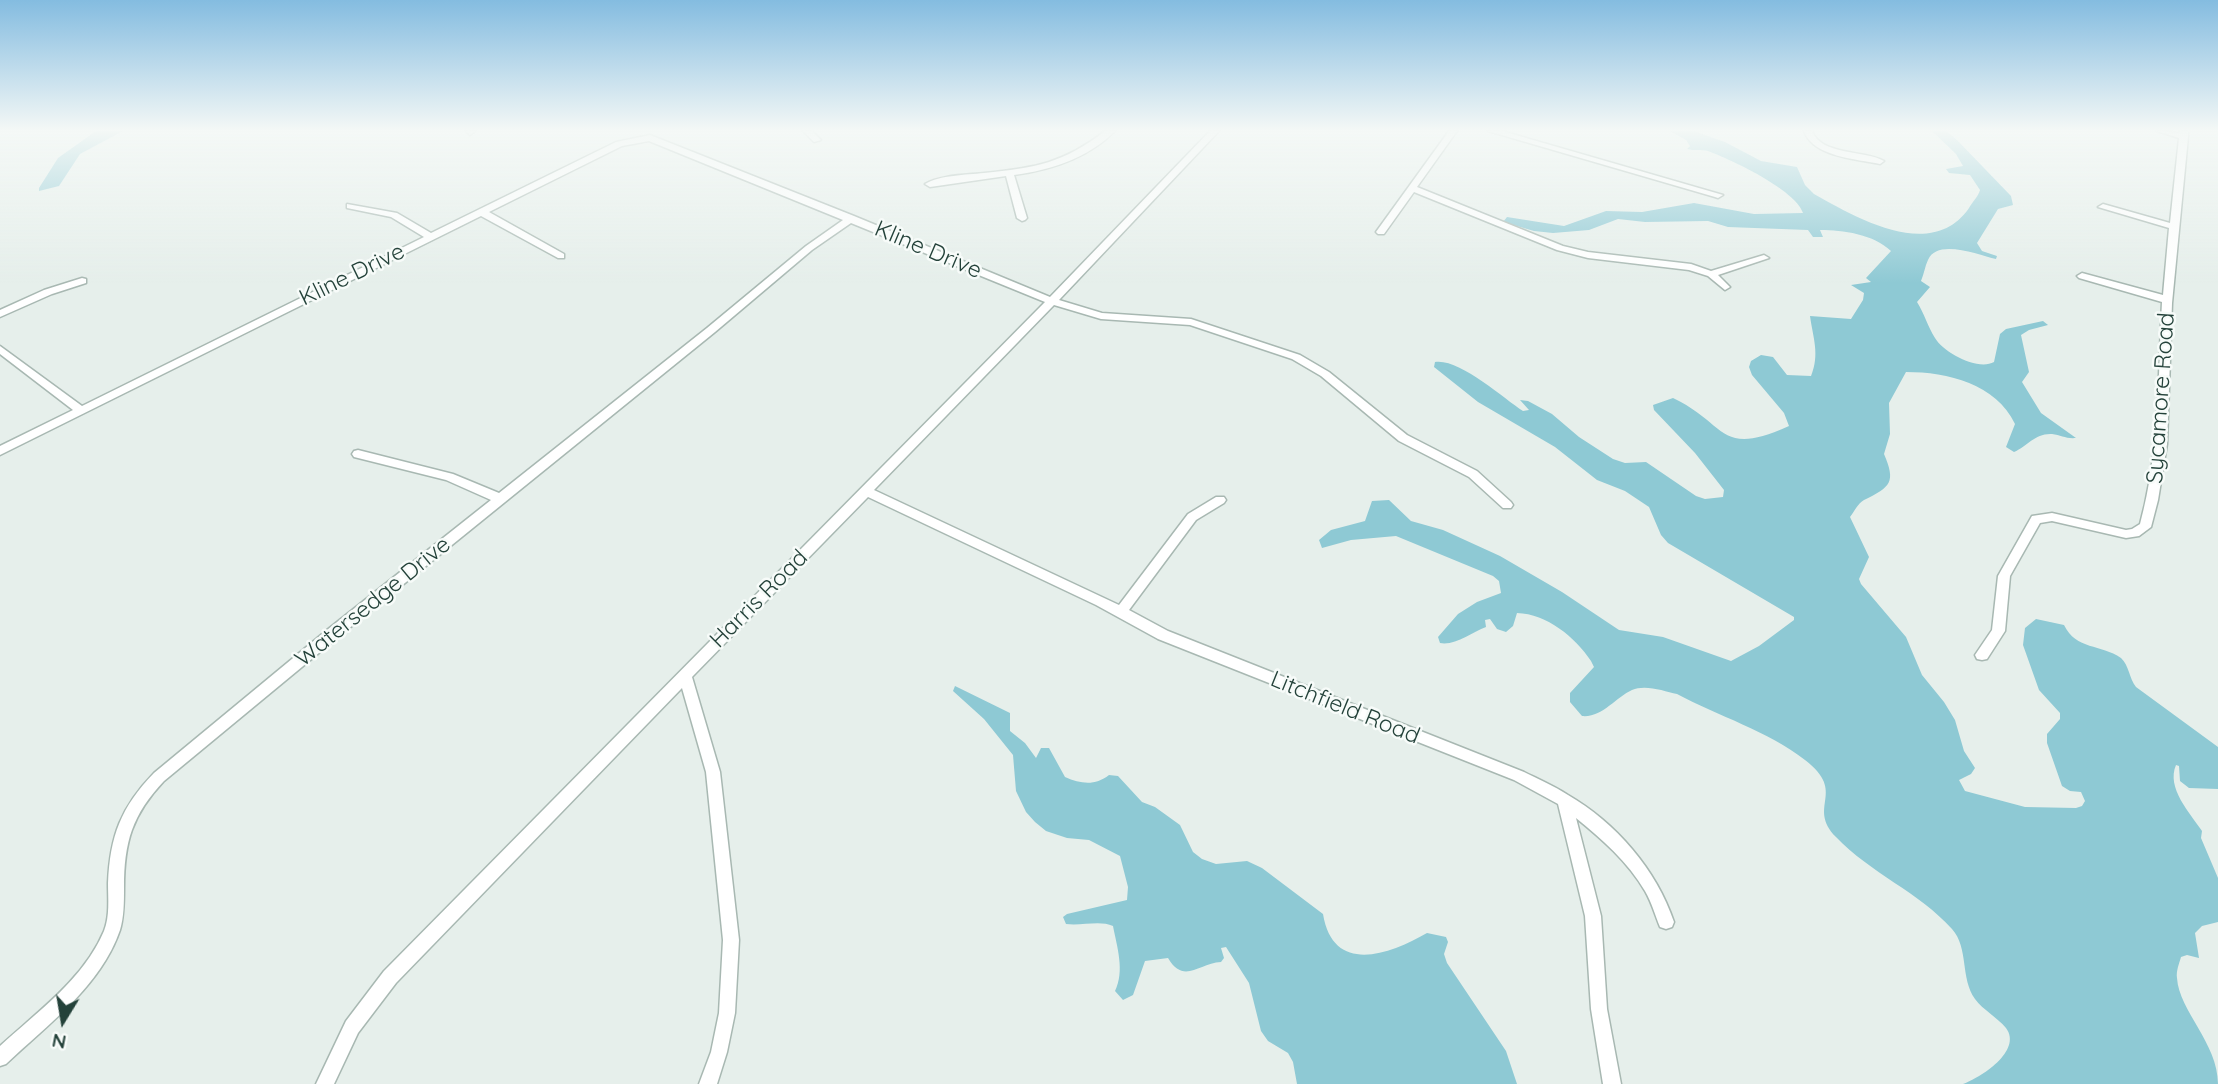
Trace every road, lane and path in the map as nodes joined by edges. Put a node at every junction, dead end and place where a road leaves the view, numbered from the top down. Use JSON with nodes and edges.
{"nodes":[{"id":1,"x":544,"y":182,"type":"edge"},
{"id":2,"x":762,"y":182,"type":"edge"},
{"id":3,"x":942,"y":182,"type":"edge"},
{"id":4,"x":1012,"y":182,"type":"edge"},
{"id":5,"x":1167,"y":182,"type":"edge"},
{"id":6,"x":1416,"y":182,"type":"edge"},
{"id":7,"x":1671,"y":182,"type":"edge"},
{"id":8,"x":2179,"y":182,"type":"edge"},
{"id":9,"x":930,"y":184,"type":"dead end"},
{"id":10,"x":1411,"y":188,"type":"junction"},
{"id":11,"x":1718,"y":195,"type":"dead end"},
{"id":12,"x":350,"y":206,"type":"dead end"},
{"id":13,"x":2103,"y":207,"type":"dead end"},
{"id":14,"x":482,"y":213,"type":"junction"},
{"id":15,"x":851,"y":218,"type":"junction"},
{"id":16,"x":1022,"y":218,"type":"dead end"},
{"id":17,"x":2175,"y":227,"type":"junction"},
{"id":18,"x":1381,"y":232,"type":"dead end"},
{"id":19,"x":431,"y":237,"type":"junction"},
{"id":20,"x":561,"y":256,"type":"dead end"},
{"id":21,"x":1764,"y":258,"type":"dead end"},
{"id":22,"x":1711,"y":274,"type":"junction"},
{"id":23,"x":2082,"y":276,"type":"dead end"},
{"id":24,"x":82,"y":281,"type":"dead end"},
{"id":25,"x":1725,"y":287,"type":"dead end"},
{"id":26,"x":2168,"y":300,"type":"junction"},
{"id":27,"x":1052,"y":302,"type":"junction"},
{"id":28,"x":0,"y":314,"type":"edge"},
{"id":29,"x":0,"y":349,"type":"edge"},
{"id":30,"x":80,"y":410,"type":"junction"},
{"id":31,"x":0,"y":451,"type":"edge"},
{"id":32,"x":358,"y":454,"type":"dead end"},
{"id":33,"x":866,"y":491,"type":"junction"},
{"id":34,"x":501,"y":499,"type":"junction"},
{"id":35,"x":1220,"y":500,"type":"dead end"},
{"id":36,"x":1507,"y":505,"type":"dead end"},
{"id":37,"x":1121,"y":612,"type":"junction"},
{"id":38,"x":1982,"y":655,"type":"dead end"},
{"id":39,"x":685,"y":676,"type":"junction"},
{"id":40,"x":1564,"y":800,"type":"junction"},
{"id":41,"x":1667,"y":922,"type":"dead end"},
{"id":42,"x":0,"y":1058,"type":"edge"},
{"id":43,"x":325,"y":1084,"type":"edge"},
{"id":44,"x":708,"y":1084,"type":"edge"},
{"id":45,"x":1612,"y":1084,"type":"edge"}],
"edges":[{"from":1,"to":14,"type":"street","name":"Kline Drive"},
{"from":2,"to":15,"type":"street","name":"Kline Drive"},
{"from":3,"to":9,"type":"street"},
{"from":4,"to":16,"type":"street"},
{"from":5,"to":27,"type":"street","name":"Harris Road"},
{"from":6,"to":10,"type":"street"},
{"from":7,"to":11,"type":"street"},
{"from":8,"to":17,"type":"street","name":"Sycamore Road"},
{"from":10,"to":18,"type":"street"},
{"from":10,"to":22,"type":"street"},
{"from":12,"to":19,"type":"street"},
{"from":13,"to":17,"type":"street"},
{"from":14,"to":19,"type":"street","name":"Kline Drive"},
{"from":14,"to":20,"type":"street"},
{"from":15,"to":27,"type":"street","name":"Kline Drive"},
{"from":15,"to":34,"type":"street","name":"Watersedge Drive"},
{"from":17,"to":26,"type":"street","name":"Sycamore Road"},
{"from":19,"to":30,"type":"street","name":"Kline Drive"},
{"from":21,"to":22,"type":"street"},
{"from":22,"to":25,"type":"street"},
{"from":23,"to":26,"type":"street"},
{"from":24,"to":28,"type":"street"},
{"from":26,"to":38,"type":"street","name":"Sycamore Road"},
{"from":27,"to":33,"type":"street","name":"Harris Road"},
{"from":27,"to":36,"type":"street","name":"Kline Drive"},
{"from":29,"to":30,"type":"street"},
{"from":30,"to":31,"type":"street","name":"Kline Drive"},
{"from":32,"to":34,"type":"street"},
{"from":33,"to":37,"type":"street","name":"Litchfield Road"},
{"from":33,"to":39,"type":"street","name":"Harris Road"},
{"from":34,"to":42,"type":"street","name":"Watersedge Drive"},
{"from":35,"to":37,"type":"street"},
{"from":37,"to":40,"type":"street","name":"Litchfield Road"},
{"from":39,"to":43,"type":"street","name":"Harris Road"},
{"from":39,"to":44,"type":"street"},
{"from":40,"to":41,"type":"street","name":"Litchfield Road"},
{"from":40,"to":45,"type":"street"}]}
